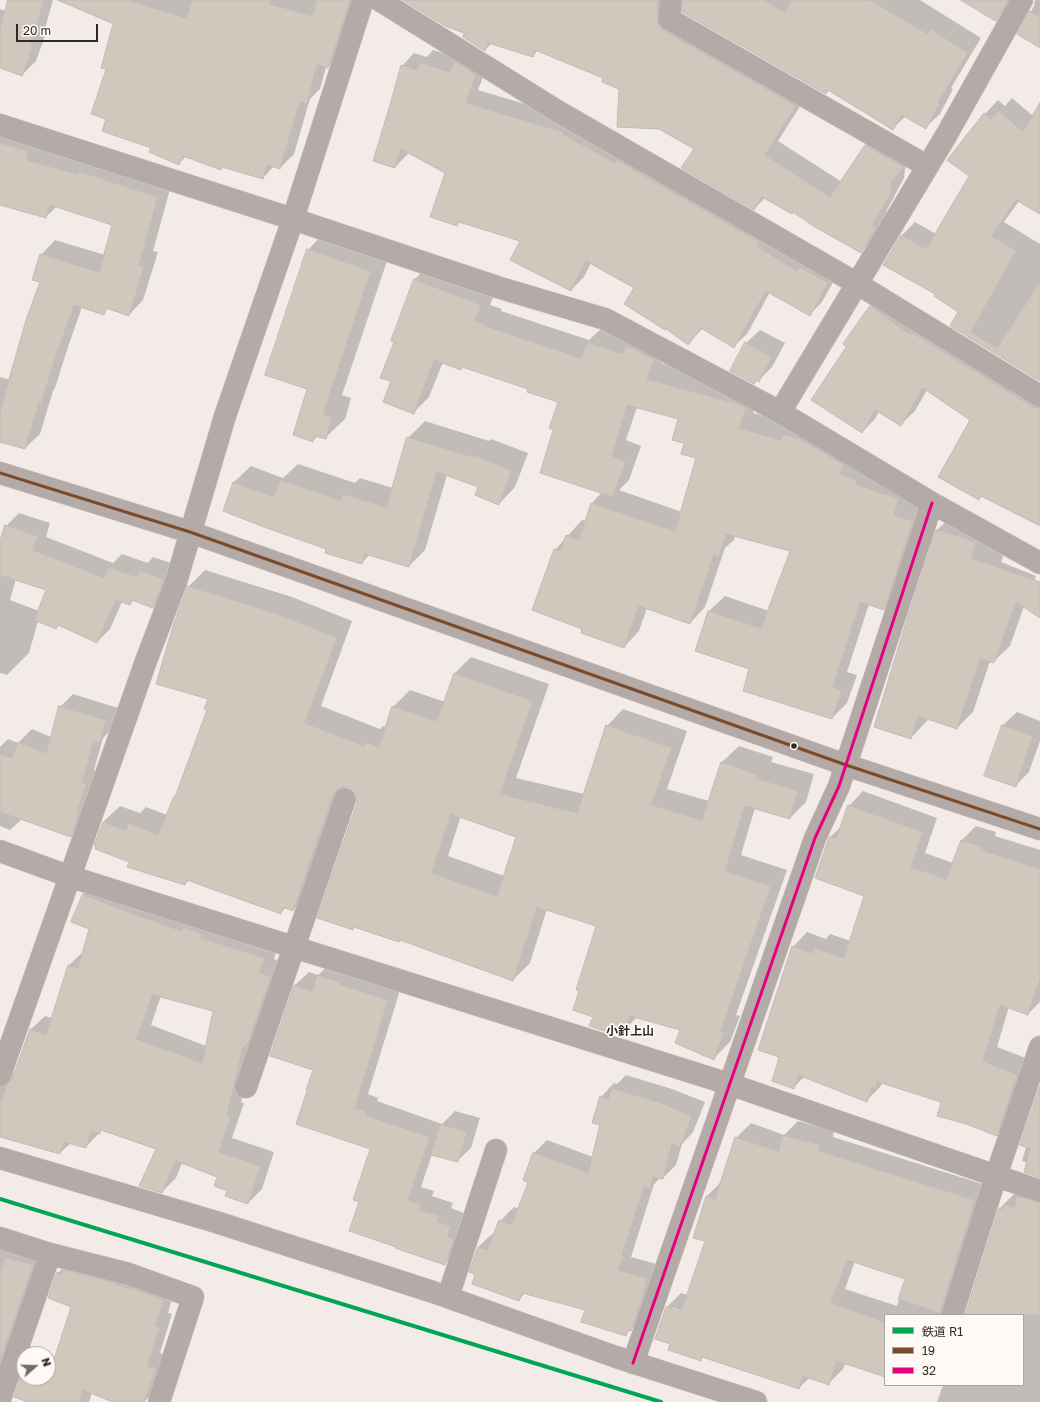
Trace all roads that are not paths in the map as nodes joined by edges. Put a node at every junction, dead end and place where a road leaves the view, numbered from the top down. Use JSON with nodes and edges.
{"nodes":[{"id":1,"x":363,"y":0,"type":"edge"},
{"id":2,"x":379,"y":0,"type":"edge"},
{"id":3,"x":671,"y":0,"type":"edge"},
{"id":4,"x":1022,"y":0,"type":"edge"},
{"id":5,"x":0,"y":125,"type":"edge"},
{"id":6,"x":927,"y":166,"type":"junction"},
{"id":7,"x":293,"y":219,"type":"junction"},
{"id":8,"x":856,"y":283,"type":"junction"},
{"id":9,"x":1040,"y":396,"type":"edge"},
{"id":10,"x":780,"y":412,"type":"junction"},
{"id":11,"x":0,"y":473,"type":"edge"},
{"id":12,"x":932,"y":503,"type":"junction"},
{"id":13,"x":190,"y":532,"type":"junction"},
{"id":14,"x":1040,"y":563,"type":"edge"},
{"id":15,"x":846,"y":765,"type":"junction"},
{"id":16,"x":344,"y":799,"type":"dead end"},
{"id":17,"x":1040,"y":829,"type":"edge"},
{"id":18,"x":0,"y":851,"type":"edge"},
{"id":19,"x":71,"y":877,"type":"junction"},
{"id":20,"x":293,"y":947,"type":"junction"},
{"id":21,"x":1040,"y":1047,"type":"edge"},
{"id":22,"x":0,"y":1075,"type":"edge"},
{"id":23,"x":729,"y":1084,"type":"junction"},
{"id":24,"x":246,"y":1087,"type":"dead end"},
{"id":25,"x":496,"y":1150,"type":"dead end"},
{"id":26,"x":0,"y":1158,"type":"edge"},
{"id":27,"x":996,"y":1176,"type":"junction"},
{"id":28,"x":1040,"y":1191,"type":"edge"},
{"id":29,"x":0,"y":1238,"type":"edge"},
{"id":30,"x":50,"y":1254,"type":"junction"},
{"id":31,"x":448,"y":1297,"type":"junction"},
{"id":32,"x":952,"y":1314,"type":"edge"},
{"id":33,"x":633,"y":1363,"type":"junction"},
{"id":34,"x":0,"y":1399,"type":"edge"},
{"id":35,"x":159,"y":1402,"type":"edge"},
{"id":36,"x":756,"y":1402,"type":"edge"}],
"edges":[{"from":1,"to":7,"type":"street"},
{"from":2,"to":8,"type":"street"},
{"from":3,"to":6,"type":"street"},
{"from":4,"to":6,"type":"street"},
{"from":5,"to":7,"type":"street"},
{"from":6,"to":8,"type":"street"},
{"from":7,"to":10,"type":"street"},
{"from":7,"to":13,"type":"street"},
{"from":8,"to":9,"type":"street"},
{"from":8,"to":10,"type":"street"},
{"from":10,"to":12,"type":"street"},
{"from":11,"to":13,"type":"street"},
{"from":12,"to":14,"type":"street"},
{"from":12,"to":15,"type":"street"},
{"from":13,"to":15,"type":"street"},
{"from":13,"to":19,"type":"street"},
{"from":15,"to":17,"type":"street"},
{"from":15,"to":23,"type":"street"},
{"from":16,"to":20,"type":"street"},
{"from":18,"to":19,"type":"street"},
{"from":19,"to":20,"type":"street"},
{"from":19,"to":22,"type":"street"},
{"from":20,"to":23,"type":"street"},
{"from":20,"to":24,"type":"street"},
{"from":21,"to":27,"type":"street"},
{"from":23,"to":27,"type":"street"},
{"from":23,"to":33,"type":"street"},
{"from":25,"to":31,"type":"street"},
{"from":26,"to":31,"type":"street"},
{"from":27,"to":28,"type":"street"},
{"from":27,"to":32,"type":"street"},
{"from":29,"to":30,"type":"street"},
{"from":30,"to":34,"type":"street"},
{"from":30,"to":35,"type":"street"},
{"from":31,"to":33,"type":"street"},
{"from":33,"to":36,"type":"street"}]}
